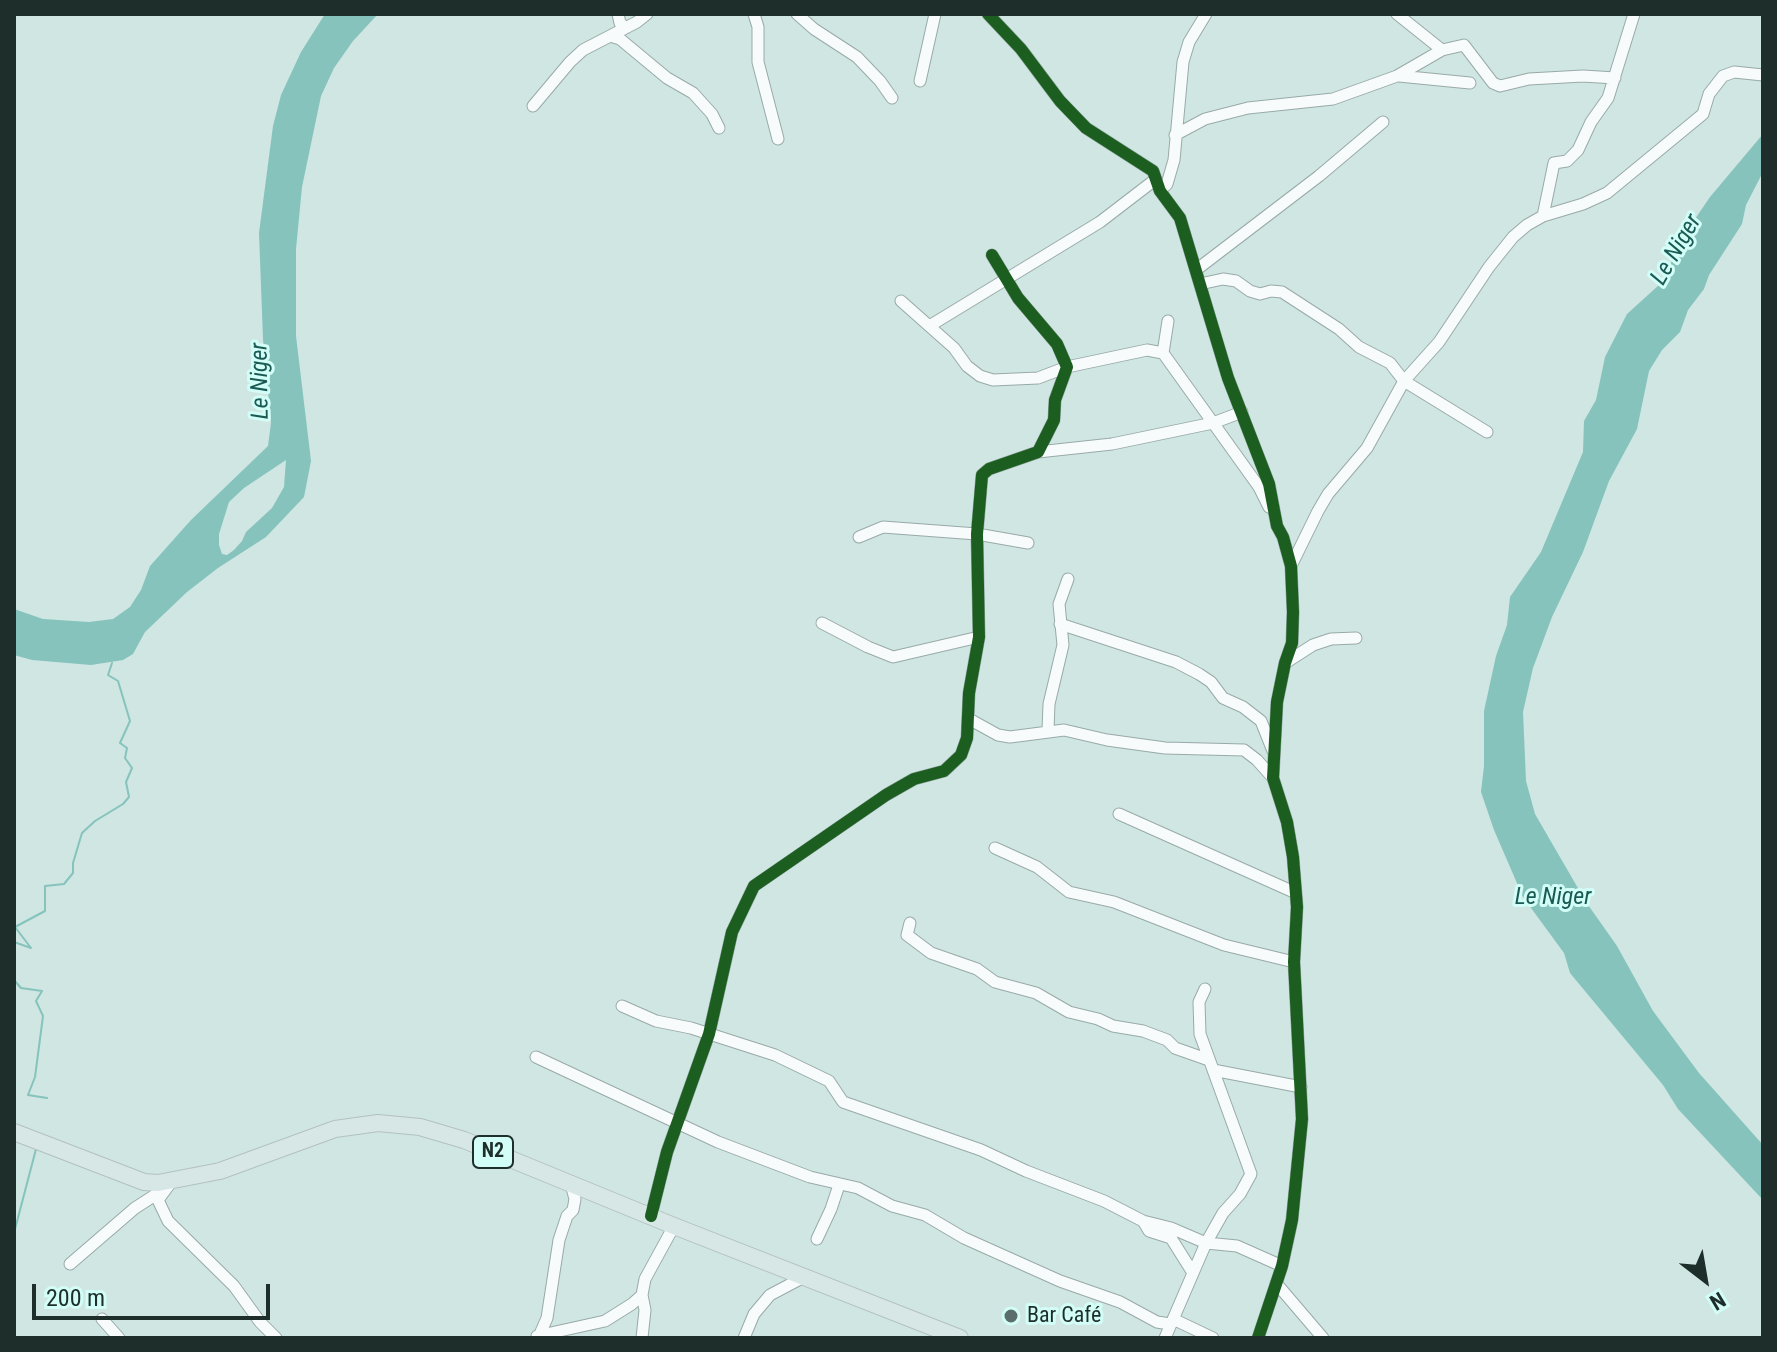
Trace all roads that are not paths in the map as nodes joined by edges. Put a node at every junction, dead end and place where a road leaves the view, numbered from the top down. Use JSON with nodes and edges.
{"nodes":[{"id":1,"x":618,"y":14,"type":"edge"},
{"id":2,"x":647,"y":14,"type":"edge"},
{"id":3,"x":754,"y":14,"type":"edge"},
{"id":4,"x":797,"y":14,"type":"edge"},
{"id":5,"x":935,"y":14,"type":"edge"},
{"id":6,"x":988,"y":14,"type":"edge"},
{"id":7,"x":1206,"y":14,"type":"edge"},
{"id":8,"x":1397,"y":14,"type":"edge"},
{"id":9,"x":1634,"y":14,"type":"edge"},
{"id":10,"x":626,"y":28,"type":"junction"},
{"id":11,"x":610,"y":36,"type":"junction"},
{"id":12,"x":1442,"y":50,"type":"junction"},
{"id":13,"x":1763,"y":75,"type":"edge"},
{"id":14,"x":1397,"y":76,"type":"junction"},
{"id":15,"x":1615,"y":78,"type":"junction"},
{"id":16,"x":920,"y":81,"type":"dead end"},
{"id":17,"x":1470,"y":83,"type":"dead end"},
{"id":18,"x":892,"y":98,"type":"dead end"},
{"id":19,"x":533,"y":106,"type":"dead end"},
{"id":20,"x":1383,"y":122,"type":"dead end"},
{"id":21,"x":719,"y":128,"type":"dead end"},
{"id":22,"x":1175,"y":135,"type":"junction"},
{"id":23,"x":778,"y":139,"type":"dead end"},
{"id":24,"x":1158,"y":185,"type":"junction"},
{"id":25,"x":1543,"y":216,"type":"junction"},
{"id":26,"x":992,"y":255,"type":"dead end"},
{"id":27,"x":1196,"y":270,"type":"junction"},
{"id":28,"x":1007,"y":280,"type":"junction"},
{"id":29,"x":1200,"y":284,"type":"junction"},
{"id":30,"x":901,"y":301,"type":"dead end"},
{"id":31,"x":1168,"y":321,"type":"dead end"},
{"id":32,"x":931,"y":325,"type":"junction"},
{"id":33,"x":1163,"y":353,"type":"junction"},
{"id":34,"x":1067,"y":367,"type":"junction"},
{"id":35,"x":1404,"y":381,"type":"junction"},
{"id":36,"x":1242,"y":412,"type":"junction"},
{"id":37,"x":1213,"y":423,"type":"junction"},
{"id":38,"x":1487,"y":432,"type":"dead end"},
{"id":39,"x":1038,"y":452,"type":"junction"},
{"id":40,"x":1277,"y":526,"type":"junction"},
{"id":41,"x":977,"y":534,"type":"junction"},
{"id":42,"x":859,"y":537,"type":"dead end"},
{"id":43,"x":1028,"y":543,"type":"dead end"},
{"id":44,"x":1291,"y":566,"type":"junction"},
{"id":45,"x":1068,"y":579,"type":"dead end"},
{"id":46,"x":822,"y":623,"type":"dead end"},
{"id":47,"x":1060,"y":624,"type":"junction"},
{"id":48,"x":979,"y":637,"type":"junction"},
{"id":49,"x":1356,"y":638,"type":"dead end"},
{"id":50,"x":1285,"y":663,"type":"junction"},
{"id":51,"x":969,"y":719,"type":"junction"},
{"id":52,"x":1048,"y":730,"type":"junction"},
{"id":53,"x":1274,"y":755,"type":"junction"},
{"id":54,"x":1273,"y":778,"type":"junction"},
{"id":55,"x":1119,"y":814,"type":"dead end"},
{"id":56,"x":995,"y":848,"type":"dead end"},
{"id":57,"x":1296,"y":893,"type":"junction"},
{"id":58,"x":910,"y":923,"type":"dead end"},
{"id":59,"x":1294,"y":962,"type":"junction"},
{"id":60,"x":1205,"y":989,"type":"dead end"},
{"id":61,"x":622,"y":1006,"type":"dead end"},
{"id":62,"x":709,"y":1034,"type":"junction"},
{"id":63,"x":536,"y":1057,"type":"dead end"},
{"id":64,"x":1211,"y":1065,"type":"junction"},
{"id":65,"x":1301,"y":1087,"type":"junction"},
{"id":66,"x":678,"y":1124,"type":"junction"},
{"id":67,"x":14,"y":1132,"type":"edge"},
{"id":68,"x":571,"y":1184,"type":"junction"},
{"id":69,"x":168,"y":1185,"type":"junction"},
{"id":70,"x":839,"y":1185,"type":"junction"},
{"id":71,"x":651,"y":1216,"type":"junction"},
{"id":72,"x":1143,"y":1221,"type":"junction"},
{"id":73,"x":674,"y":1226,"type":"junction"},
{"id":74,"x":817,"y":1239,"type":"dead end"},
{"id":75,"x":1206,"y":1243,"type":"junction"},
{"id":76,"x":70,"y":1264,"type":"dead end"},
{"id":77,"x":1282,"y":1266,"type":"junction"},
{"id":78,"x":1193,"y":1273,"type":"junction"},
{"id":79,"x":804,"y":1277,"type":"junction"},
{"id":80,"x":1276,"y":1283,"type":"junction"},
{"id":81,"x":642,"y":1295,"type":"junction"},
{"id":82,"x":102,"y":1319,"type":"dead end"},
{"id":83,"x":1172,"y":1321,"type":"junction"},
{"id":84,"x":538,"y":1336,"type":"edge"},
{"id":85,"x":119,"y":1338,"type":"edge"},
{"id":86,"x":276,"y":1338,"type":"edge"},
{"id":87,"x":642,"y":1338,"type":"edge"},
{"id":88,"x":744,"y":1338,"type":"edge"},
{"id":89,"x":960,"y":1338,"type":"edge"},
{"id":90,"x":1165,"y":1338,"type":"edge"},
{"id":91,"x":1213,"y":1338,"type":"edge"},
{"id":92,"x":1258,"y":1338,"type":"edge"},
{"id":93,"x":1323,"y":1338,"type":"edge"}],
"edges":[{"from":1,"to":10,"type":"street"},
{"from":2,"to":10,"type":"street"},
{"from":3,"to":23,"type":"street"},
{"from":4,"to":18,"type":"street"},
{"from":5,"to":16,"type":"street"},
{"from":6,"to":24,"type":"street"},
{"from":7,"to":22,"type":"street"},
{"from":8,"to":12,"type":"street"},
{"from":9,"to":15,"type":"street"},
{"from":10,"to":11,"type":"street"},
{"from":11,"to":19,"type":"street"},
{"from":11,"to":21,"type":"street"},
{"from":12,"to":14,"type":"street"},
{"from":12,"to":15,"type":"street"},
{"from":13,"to":25,"type":"street"},
{"from":14,"to":17,"type":"street"},
{"from":14,"to":22,"type":"street"},
{"from":15,"to":25,"type":"street"},
{"from":20,"to":27,"type":"street"},
{"from":22,"to":24,"type":"street"},
{"from":24,"to":27,"type":"street"},
{"from":24,"to":28,"type":"street"},
{"from":25,"to":35,"type":"street"},
{"from":26,"to":28,"type":"street"},
{"from":27,"to":29,"type":"street"},
{"from":28,"to":32,"type":"street"},
{"from":28,"to":34,"type":"street"},
{"from":29,"to":35,"type":"street"},
{"from":29,"to":36,"type":"street"},
{"from":30,"to":32,"type":"street"},
{"from":31,"to":33,"type":"street"},
{"from":32,"to":34,"type":"street"},
{"from":33,"to":34,"type":"street"},
{"from":33,"to":37,"type":"street"},
{"from":34,"to":39,"type":"street"},
{"from":35,"to":38,"type":"street"},
{"from":35,"to":44,"type":"street"},
{"from":36,"to":37,"type":"street"},
{"from":36,"to":40,"type":"street"},
{"from":37,"to":39,"type":"street"},
{"from":37,"to":40,"type":"street"},
{"from":39,"to":41,"type":"street"},
{"from":40,"to":44,"type":"street"},
{"from":41,"to":42,"type":"street"},
{"from":41,"to":43,"type":"street"},
{"from":41,"to":48,"type":"street"},
{"from":44,"to":50,"type":"street"},
{"from":45,"to":47,"type":"street"},
{"from":46,"to":48,"type":"street"},
{"from":47,"to":52,"type":"street"},
{"from":47,"to":53,"type":"street"},
{"from":48,"to":51,"type":"street"},
{"from":49,"to":50,"type":"street"},
{"from":50,"to":53,"type":"street"},
{"from":51,"to":52,"type":"street"},
{"from":51,"to":62,"type":"street"},
{"from":52,"to":54,"type":"street"},
{"from":53,"to":54,"type":"street"},
{"from":54,"to":57,"type":"street"},
{"from":55,"to":57,"type":"street"},
{"from":56,"to":59,"type":"street"},
{"from":57,"to":59,"type":"street"},
{"from":58,"to":64,"type":"street"},
{"from":59,"to":65,"type":"street"},
{"from":60,"to":64,"type":"street"},
{"from":61,"to":62,"type":"street"},
{"from":62,"to":66,"type":"street"},
{"from":62,"to":72,"type":"street"},
{"from":63,"to":66,"type":"street"},
{"from":64,"to":65,"type":"street"},
{"from":64,"to":75,"type":"street"},
{"from":65,"to":77,"type":"street"},
{"from":66,"to":70,"type":"street"},
{"from":66,"to":71,"type":"street"},
{"from":67,"to":69,"type":"highway","number":"N2"},
{"from":68,"to":69,"type":"highway","number":"N2"},
{"from":68,"to":71,"type":"highway","number":"N2"},
{"from":68,"to":84,"type":"street"},
{"from":69,"to":76,"type":"street"},
{"from":69,"to":86,"type":"street"},
{"from":70,"to":74,"type":"street"},
{"from":70,"to":83,"type":"street"},
{"from":71,"to":73,"type":"highway","number":"N2"},
{"from":72,"to":75,"type":"street"},
{"from":72,"to":78,"type":"street"},
{"from":73,"to":79,"type":"highway","number":"N2"},
{"from":73,"to":81,"type":"street"},
{"from":75,"to":77,"type":"street"},
{"from":75,"to":78,"type":"street"},
{"from":77,"to":80,"type":"street"},
{"from":78,"to":83,"type":"street"},
{"from":79,"to":88,"type":"street"},
{"from":79,"to":89,"type":"highway","number":"N2"},
{"from":80,"to":92,"type":"street"},
{"from":80,"to":93,"type":"street"},
{"from":81,"to":84,"type":"street"},
{"from":81,"to":87,"type":"street"},
{"from":82,"to":85,"type":"street"},
{"from":83,"to":90,"type":"street"},
{"from":83,"to":91,"type":"street"}]}
